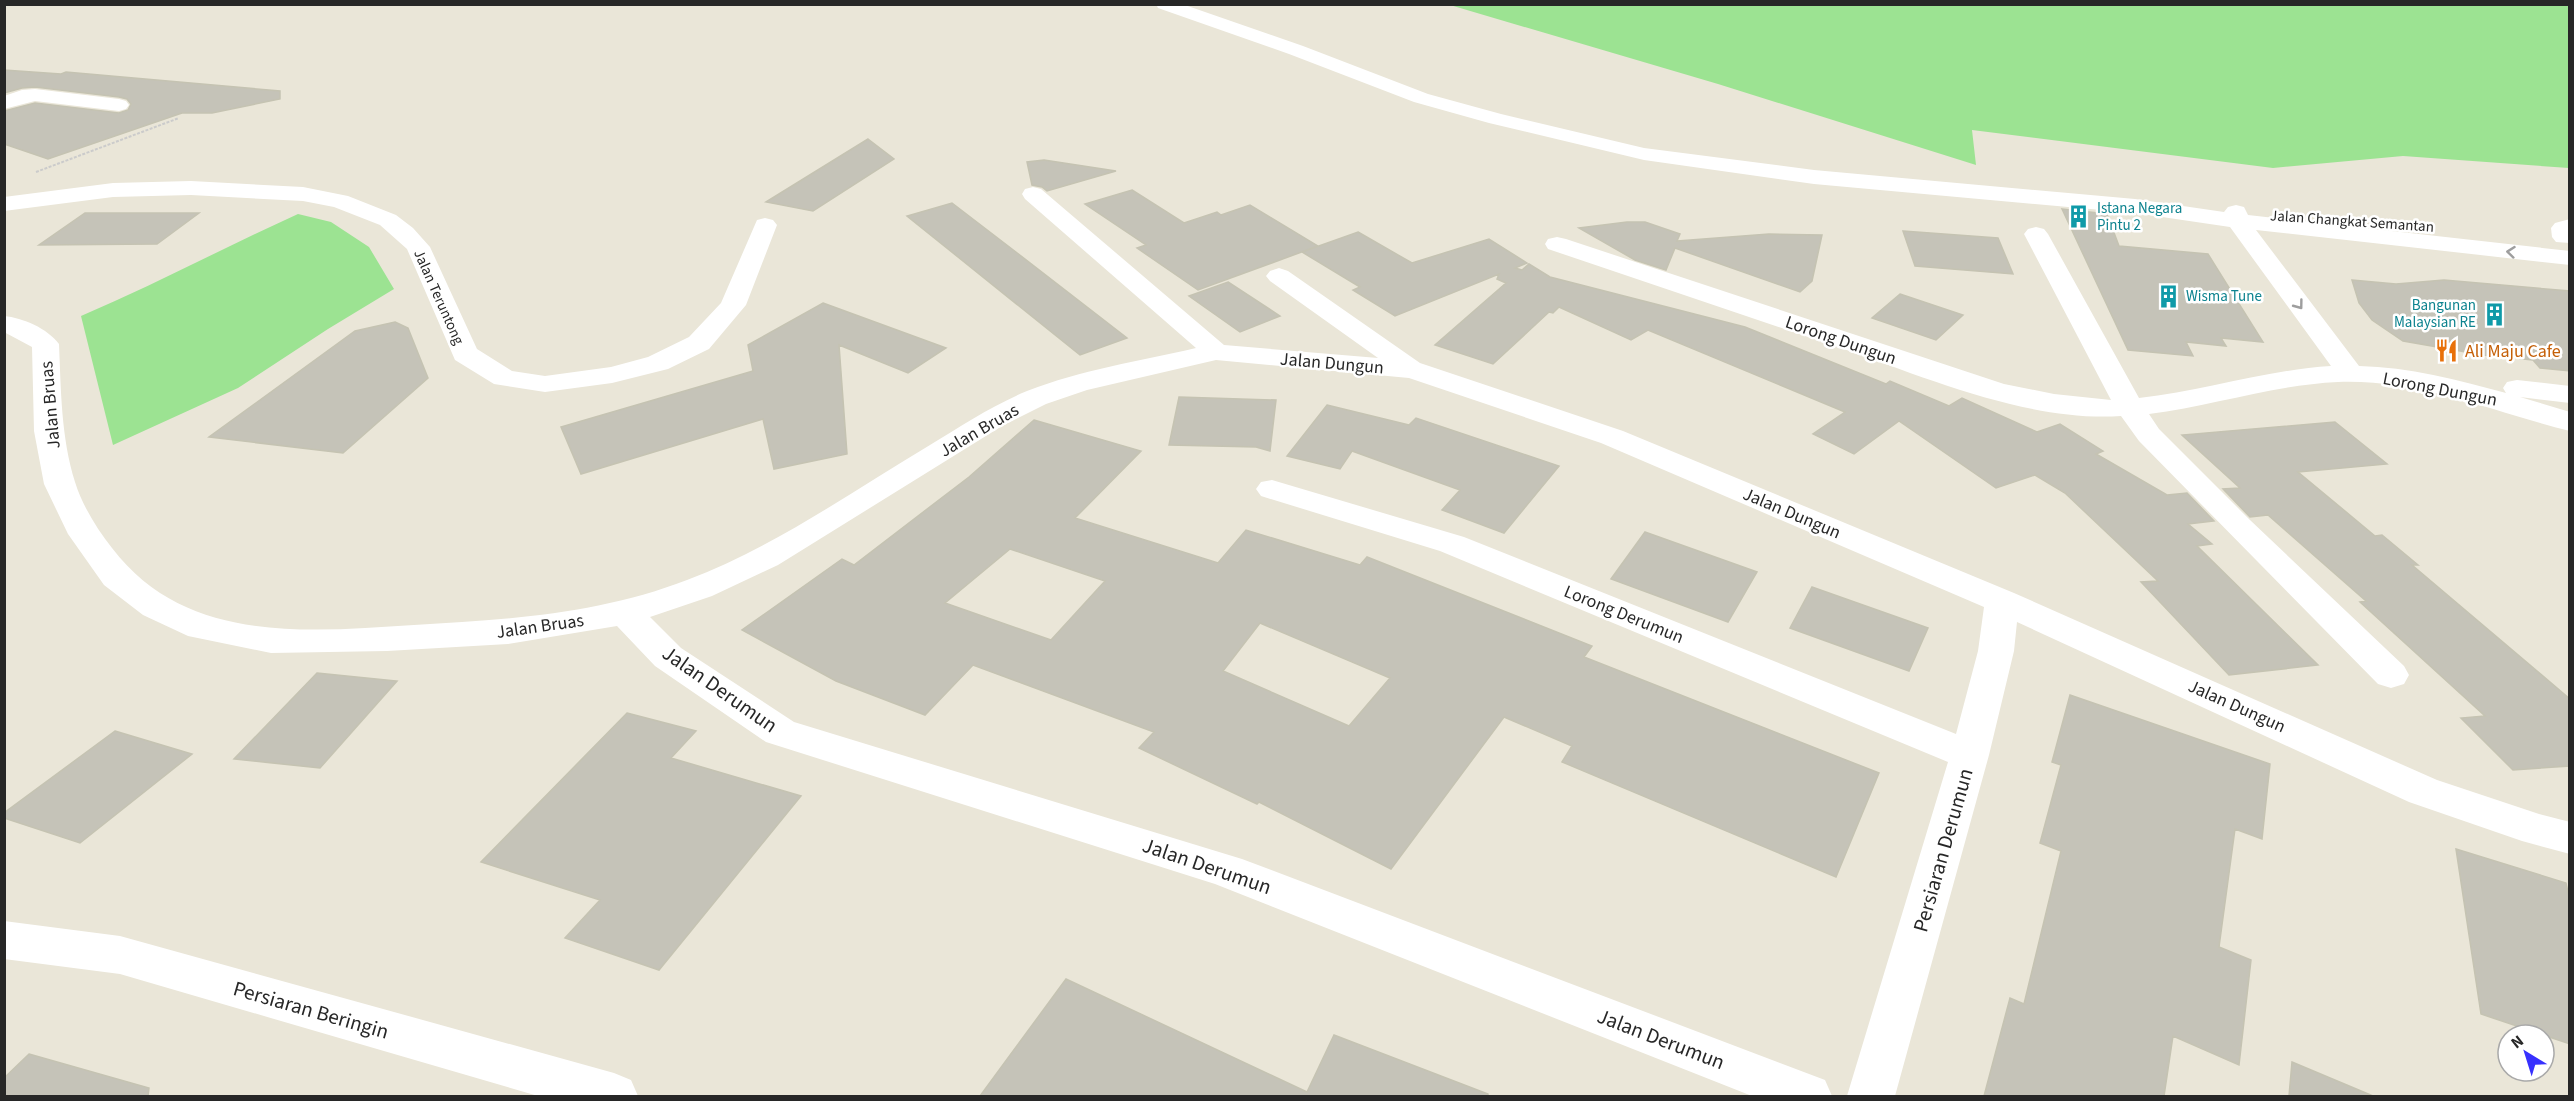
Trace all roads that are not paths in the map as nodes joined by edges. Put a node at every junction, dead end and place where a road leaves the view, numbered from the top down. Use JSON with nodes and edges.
{"nodes":[{"id":1,"x":1164,"y":4,"type":"edge"},
{"id":2,"x":4,"y":103,"type":"edge"},
{"id":3,"x":119,"y":105,"type":"dead end"},
{"id":4,"x":1033,"y":194,"type":"dead end"},
{"id":5,"x":4,"y":204,"type":"edge"},
{"id":6,"x":2237,"y":217,"type":"junction"},
{"id":7,"x":765,"y":225,"type":"dead end"},
{"id":8,"x":2036,"y":234,"type":"dead end"},
{"id":9,"x":2568,"y":240,"type":"edge"},
{"id":10,"x":1557,"y":244,"type":"dead end"},
{"id":11,"x":2449,"y":245,"type":"junction"},
{"id":12,"x":2264,"y":258,"type":"junction"},
{"id":13,"x":1279,"y":276,"type":"dead end"},
{"id":14,"x":4,"y":324,"type":"edge"},
{"id":15,"x":1216,"y":352,"type":"junction"},
{"id":16,"x":2462,"y":368,"type":"dead end"},
{"id":17,"x":1413,"y":370,"type":"junction"},
{"id":18,"x":2352,"y":375,"type":"junction"},
{"id":19,"x":2526,"y":393,"type":"junction"},
{"id":20,"x":2570,"y":395,"type":"edge"},
{"id":21,"x":2130,"y":408,"type":"junction"},
{"id":22,"x":2570,"y":422,"type":"edge"},
{"id":23,"x":1272,"y":489,"type":"dead end"},
{"id":24,"x":2002,"y":601,"type":"junction"},
{"id":25,"x":625,"y":614,"type":"junction"},
{"id":26,"x":2391,"y":675,"type":"dead end"},
{"id":27,"x":1970,"y":755,"type":"junction"},
{"id":28,"x":2570,"y":838,"type":"edge"},
{"id":29,"x":4,"y":940,"type":"edge"},
{"id":30,"x":615,"y":1096,"type":"edge"},
{"id":31,"x":1808,"y":1096,"type":"edge"},
{"id":32,"x":1871,"y":1096,"type":"edge"}],
"edges":[{"from":1,"to":6,"type":"street","name":"Jalan Changkat Semantan"},
{"from":2,"to":3,"type":"street"},
{"from":4,"to":15,"type":"street"},
{"from":5,"to":7,"type":"street","name":"Jalan Teruntong"},
{"from":6,"to":9,"type":"street","name":"Jalan Changkat Semantan"},
{"from":6,"to":11,"type":"street","name":"Jalan Changkat Semantan"},
{"from":6,"to":12,"type":"street"},
{"from":8,"to":21,"type":"street"},
{"from":9,"to":11,"type":"street","name":"Jalan Changkat Semantan","one_way":true},
{"from":10,"to":21,"type":"street","name":"Lorong Dungun"},
{"from":11,"to":12,"type":"street","name":"Jalan Changkat Semantan"},
{"from":12,"to":18,"type":"street","one_way":true},
{"from":13,"to":17,"type":"street"},
{"from":14,"to":25,"type":"street","name":"Jalan Bruas"},
{"from":15,"to":17,"type":"street","name":"Jalan Dungun"},
{"from":15,"to":25,"type":"street","name":"Jalan Bruas"},
{"from":16,"to":19,"type":"street"},
{"from":17,"to":24,"type":"street","name":"Jalan Dungun"},
{"from":18,"to":19,"type":"street","name":"Lorong Dungun"},
{"from":18,"to":21,"type":"street","name":"Lorong Dungun"},
{"from":19,"to":20,"type":"street"},
{"from":19,"to":22,"type":"street","name":"Lorong Dungun"},
{"from":21,"to":26,"type":"street"},
{"from":23,"to":27,"type":"street","name":"Lorong Derumun"},
{"from":24,"to":27,"type":"street","name":"Persiaran Derumun"},
{"from":24,"to":28,"type":"street","name":"Jalan Dungun"},
{"from":25,"to":31,"type":"street","name":"Jalan Derumun"},
{"from":27,"to":32,"type":"street","name":"Persiaran Derumun"},
{"from":29,"to":30,"type":"street","name":"Persiaran Beringin"}]}
